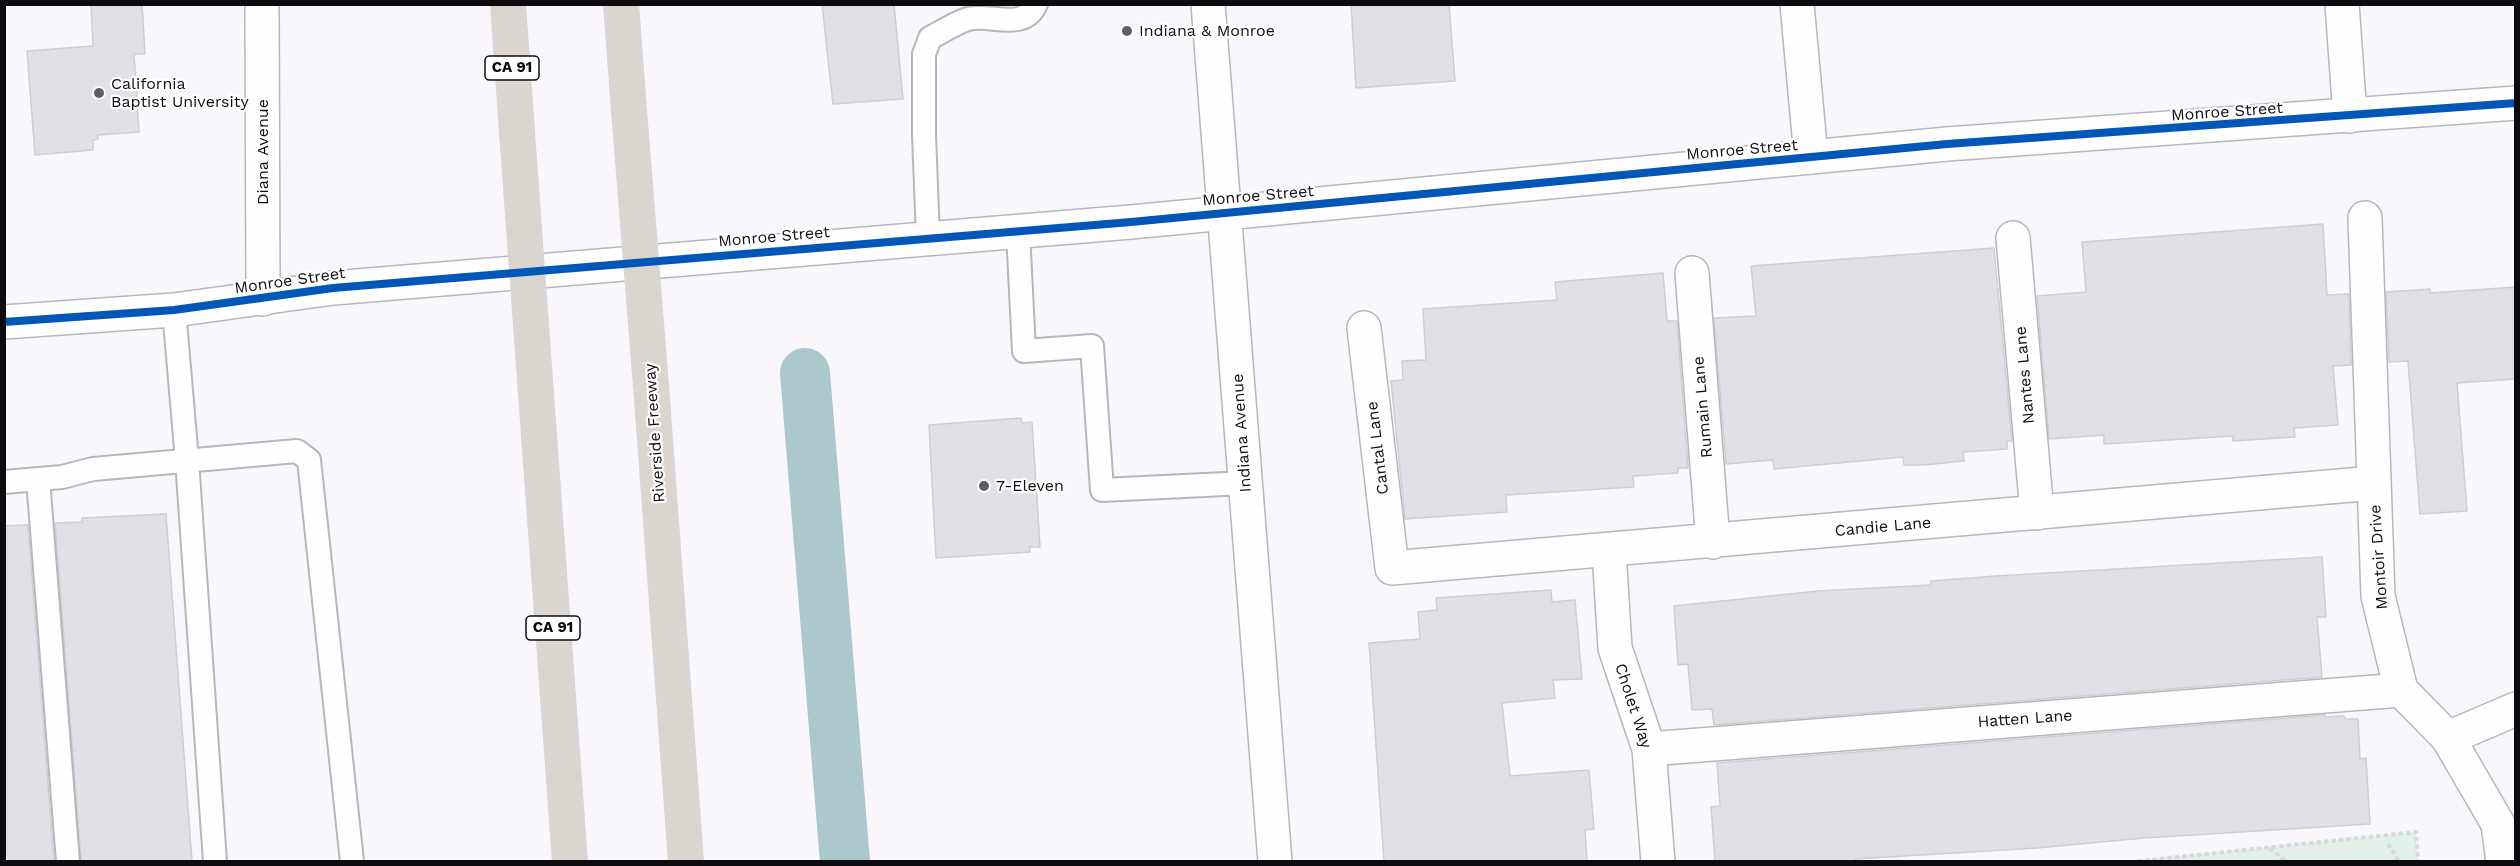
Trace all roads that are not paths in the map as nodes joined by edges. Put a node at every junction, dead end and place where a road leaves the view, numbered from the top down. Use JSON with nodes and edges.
{"nodes":[{"id":1,"x":262,"y":4,"type":"edge"},
{"id":2,"x":508,"y":4,"type":"edge"},
{"id":3,"x":621,"y":4,"type":"edge"},
{"id":4,"x":1036,"y":4,"type":"edge"},
{"id":5,"x":1208,"y":4,"type":"edge"},
{"id":6,"x":1797,"y":4,"type":"edge"},
{"id":7,"x":2342,"y":4,"type":"edge"},
{"id":8,"x":2516,"y":103,"type":"edge"},
{"id":9,"x":2350,"y":116,"type":"junction"},
{"id":10,"x":1810,"y":157,"type":"junction"},
{"id":11,"x":1225,"y":213,"type":"junction"},
{"id":12,"x":2366,"y":218,"type":"dead end"},
{"id":13,"x":1018,"y":232,"type":"junction"},
{"id":14,"x":928,"y":238,"type":"junction"},
{"id":15,"x":2013,"y":238,"type":"dead end"},
{"id":16,"x":1692,"y":273,"type":"dead end"},
{"id":17,"x":263,"y":299,"type":"junction"},
{"id":18,"x":174,"y":310,"type":"junction"},
{"id":19,"x":4,"y":322,"type":"edge"},
{"id":20,"x":1364,"y":328,"type":"dead end"},
{"id":21,"x":187,"y":460,"type":"junction"},
{"id":22,"x":38,"y":479,"type":"junction"},
{"id":23,"x":4,"y":482,"type":"edge"},
{"id":24,"x":1246,"y":483,"type":"junction"},
{"id":25,"x":2374,"y":483,"type":"junction"},
{"id":26,"x":2037,"y":513,"type":"junction"},
{"id":27,"x":1713,"y":542,"type":"junction"},
{"id":28,"x":1609,"y":551,"type":"junction"},
{"id":29,"x":1392,"y":568,"type":"joint"},
{"id":30,"x":2401,"y":690,"type":"junction"},
{"id":31,"x":2516,"y":709,"type":"edge"},
{"id":32,"x":2448,"y":738,"type":"junction"},
{"id":33,"x":1649,"y":749,"type":"junction"},
{"id":34,"x":68,"y":861,"type":"edge"},
{"id":35,"x":215,"y":861,"type":"edge"},
{"id":36,"x":352,"y":861,"type":"edge"},
{"id":37,"x":570,"y":861,"type":"edge"},
{"id":38,"x":686,"y":861,"type":"edge"},
{"id":39,"x":1275,"y":861,"type":"edge"},
{"id":40,"x":1658,"y":861,"type":"edge"},
{"id":41,"x":2503,"y":861,"type":"edge"}],
"edges":[{"from":1,"to":17,"type":"street","name":"Diana Avenue"},
{"from":2,"to":37,"type":"highway","number":"CA 91","bridge":true},
{"from":3,"to":38,"type":"highway","name":"Riverside Freeway","bridge":true},
{"from":4,"to":14,"type":"lane"},
{"from":5,"to":11,"type":"street","name":"Indiana Avenue"},
{"from":6,"to":10,"type":"street"},
{"from":7,"to":9,"type":"street"},
{"from":8,"to":9,"type":"street","name":"Monroe Street"},
{"from":9,"to":10,"type":"street","name":"Monroe Street"},
{"from":10,"to":11,"type":"street","name":"Monroe Street"},
{"from":11,"to":13,"type":"street","name":"Monroe Street"},
{"from":11,"to":24,"type":"street","name":"Indiana Avenue"},
{"from":12,"to":25,"type":"street","name":"Montoir Drive"},
{"from":13,"to":14,"type":"street","name":"Monroe Street"},
{"from":13,"to":24,"type":"lane"},
{"from":14,"to":17,"type":"street","name":"Monroe Street"},
{"from":15,"to":26,"type":"street","name":"Nantes Lane"},
{"from":16,"to":27,"type":"street","name":"Rumain Lane"},
{"from":17,"to":18,"type":"street","name":"Monroe Street"},
{"from":18,"to":19,"type":"street","name":"Monroe Street"},
{"from":18,"to":21,"type":"lane"},
{"from":20,"to":29,"type":"street","name":"Cantal Lane"},
{"from":21,"to":22,"type":"lane"},
{"from":21,"to":35,"type":"lane"},
{"from":21,"to":36,"type":"lane"},
{"from":22,"to":23,"type":"lane"},
{"from":22,"to":34,"type":"lane"},
{"from":24,"to":39,"type":"street","name":"Indiana Avenue"},
{"from":25,"to":26,"type":"street","name":"Candie Lane"},
{"from":25,"to":30,"type":"street","name":"Montoir Drive"},
{"from":26,"to":27,"type":"street","name":"Candie Lane"},
{"from":27,"to":28,"type":"street","name":"Candie Lane"},
{"from":28,"to":29,"type":"street","name":"Candie Lane"},
{"from":28,"to":33,"type":"street","name":"Cholet Way"},
{"from":30,"to":32,"type":"street"},
{"from":30,"to":33,"type":"street","name":"Hatten Lane"},
{"from":31,"to":32,"type":"street"},
{"from":32,"to":41,"type":"street"},
{"from":33,"to":40,"type":"street","name":"Cholet Way"}]}
